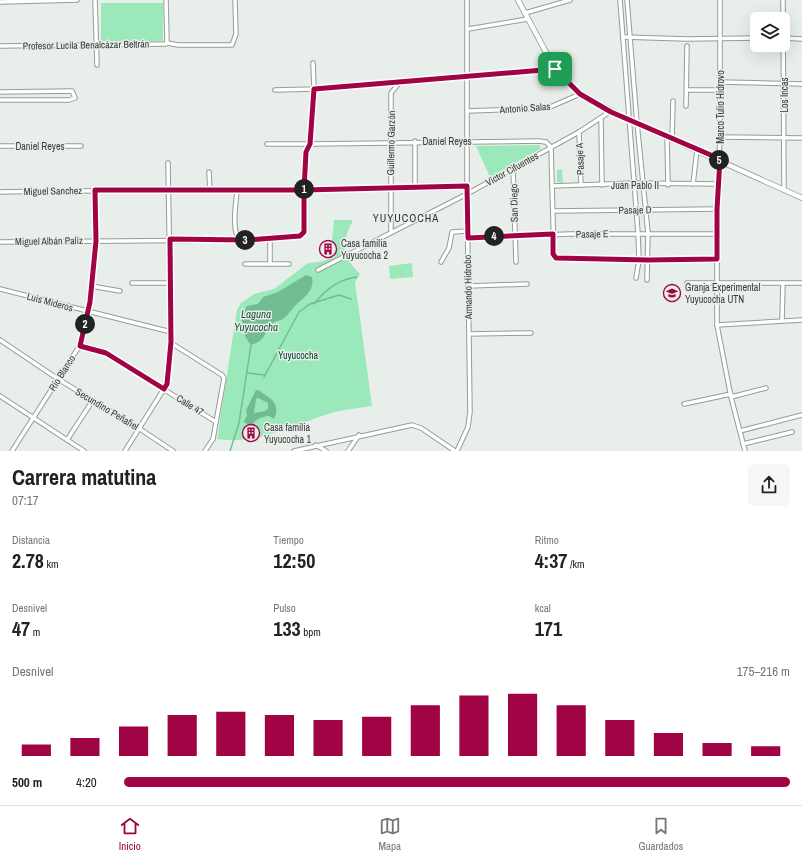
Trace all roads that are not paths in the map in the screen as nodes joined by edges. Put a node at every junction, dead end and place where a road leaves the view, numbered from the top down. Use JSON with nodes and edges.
{"nodes":[{"id":1,"x":77,"y":0,"type":"edge"},
{"id":2,"x":95,"y":0,"type":"edge"},
{"id":3,"x":166,"y":0,"type":"edge"},
{"id":4,"x":235,"y":0,"type":"edge"},
{"id":5,"x":467,"y":0,"type":"edge"},
{"id":6,"x":518,"y":0,"type":"edge"},
{"id":7,"x":570,"y":0,"type":"edge"},
{"id":8,"x":620,"y":0,"type":"edge"},
{"id":9,"x":627,"y":0,"type":"edge"},
{"id":10,"x":720,"y":0,"type":"edge"},
{"id":11,"x":783,"y":0,"type":"edge"},
{"id":12,"x":0,"y":2,"type":"edge"},
{"id":13,"x":783,"y":12,"type":"edge"},
{"id":14,"x":525,"y":13,"type":"junction"},
{"id":15,"x":528,"y":19,"type":"junction"},
{"id":16,"x":468,"y":29,"type":"junction"},
{"id":17,"x":623,"y":37,"type":"junction"},
{"id":18,"x":630,"y":38,"type":"junction"},
{"id":19,"x":720,"y":38,"type":"junction"},
{"id":20,"x":750,"y":38,"type":"edge"},
{"id":21,"x":790,"y":38,"type":"edge"},
{"id":22,"x":802,"y":39,"type":"edge"},
{"id":23,"x":167,"y":41,"type":"junction"},
{"id":24,"x":98,"y":45,"type":"junction"},
{"id":25,"x":0,"y":46,"type":"edge"},
{"id":26,"x":687,"y":46,"type":"dead end"},
{"id":27,"x":784,"y":52,"type":"edge"},
{"id":28,"x":312,"y":63,"type":"dead end"},
{"id":29,"x":97,"y":65,"type":"dead end"},
{"id":30,"x":555,"y":69,"type":"junction"},
{"id":31,"x":467,"y":76,"type":"junction"},
{"id":32,"x":400,"y":82,"type":"junction"},
{"id":33,"x":720,"y":82,"type":"junction"},
{"id":34,"x":784,"y":84,"type":"junction"},
{"id":35,"x":802,"y":84,"type":"edge"},
{"id":36,"x":314,"y":89,"type":"junction"},
{"id":37,"x":275,"y":90,"type":"dead end"},
{"id":38,"x":687,"y":90,"type":"junction"},
{"id":39,"x":720,"y":90,"type":"junction"},
{"id":40,"x":0,"y":92,"type":"edge"},
{"id":41,"x":580,"y":94,"type":"junction"},
{"id":42,"x":0,"y":100,"type":"edge"},
{"id":43,"x":673,"y":101,"type":"dead end"},
{"id":44,"x":686,"y":106,"type":"dead end"},
{"id":45,"x":467,"y":111,"type":"junction"},
{"id":46,"x":611,"y":112,"type":"junction"},
{"id":47,"x":601,"y":119,"type":"junction"},
{"id":48,"x":629,"y":120,"type":"junction"},
{"id":49,"x":636,"y":123,"type":"junction"},
{"id":50,"x":579,"y":132,"type":"junction"},
{"id":51,"x":720,"y":137,"type":"junction"},
{"id":52,"x":670,"y":138,"type":"junction"},
{"id":53,"x":784,"y":138,"type":"junction"},
{"id":54,"x":802,"y":138,"type":"edge"},
{"id":55,"x":390,"y":141,"type":"junction"},
{"id":56,"x":415,"y":141,"type":"junction"},
{"id":57,"x":467,"y":141,"type":"junction"},
{"id":58,"x":267,"y":144,"type":"dead end"},
{"id":59,"x":310,"y":144,"type":"junction"},
{"id":60,"x":0,"y":146,"type":"edge"},
{"id":61,"x":81,"y":146,"type":"dead end"},
{"id":62,"x":551,"y":147,"type":"junction"},
{"id":63,"x":697,"y":150,"type":"junction"},
{"id":64,"x":720,"y":159,"type":"junction"},
{"id":65,"x":168,"y":163,"type":"dead end"},
{"id":66,"x":513,"y":169,"type":"junction"},
{"id":67,"x":209,"y":172,"type":"dead end"},
{"id":68,"x":635,"y":183,"type":"junction"},
{"id":69,"x":643,"y":184,"type":"junction"},
{"id":70,"x":668,"y":184,"type":"junction"},
{"id":71,"x":693,"y":184,"type":"junction"},
{"id":72,"x":717,"y":184,"type":"junction"},
{"id":73,"x":581,"y":185,"type":"junction"},
{"id":74,"x":602,"y":185,"type":"junction"},
{"id":75,"x":467,"y":186,"type":"junction"},
{"id":76,"x":552,"y":186,"type":"junction"},
{"id":77,"x":415,"y":188,"type":"junction"},
{"id":78,"x":390,"y":189,"type":"junction"},
{"id":79,"x":784,"y":189,"type":"junction"},
{"id":80,"x":95,"y":190,"type":"junction"},
{"id":81,"x":170,"y":190,"type":"junction"},
{"id":82,"x":304,"y":190,"type":"junction"},
{"id":83,"x":210,"y":191,"type":"junction"},
{"id":84,"x":237,"y":191,"type":"junction"},
{"id":85,"x":0,"y":192,"type":"edge"},
{"id":86,"x":467,"y":194,"type":"junction"},
{"id":87,"x":802,"y":198,"type":"edge"},
{"id":88,"x":636,"y":209,"type":"junction"},
{"id":89,"x":717,"y":209,"type":"junction"},
{"id":90,"x":645,"y":210,"type":"junction"},
{"id":91,"x":553,"y":211,"type":"junction"},
{"id":92,"x":391,"y":231,"type":"junction"},
{"id":93,"x":467,"y":231,"type":"junction"},
{"id":94,"x":638,"y":233,"type":"junction"},
{"id":95,"x":648,"y":233,"type":"junction"},
{"id":96,"x":553,"y":234,"type":"junction"},
{"id":97,"x":717,"y":234,"type":"junction"},
{"id":98,"x":515,"y":235,"type":"junction"},
{"id":99,"x":270,"y":238,"type":"junction"},
{"id":100,"x":468,"y":238,"type":"junction"},
{"id":101,"x":170,"y":239,"type":"junction"},
{"id":102,"x":240,"y":240,"type":"junction"},
{"id":103,"x":96,"y":241,"type":"junction"},
{"id":104,"x":0,"y":242,"type":"edge"},
{"id":105,"x":717,"y":259,"type":"junction"},
{"id":106,"x":639,"y":260,"type":"junction"},
{"id":107,"x":648,"y":260,"type":"junction"},
{"id":108,"x":441,"y":262,"type":"dead end"},
{"id":109,"x":516,"y":262,"type":"dead end"},
{"id":110,"x":245,"y":264,"type":"dead end"},
{"id":111,"x":270,"y":264,"type":"junction"},
{"id":112,"x":289,"y":264,"type":"dead end"},
{"id":113,"x":318,"y":270,"type":"dead end"},
{"id":114,"x":636,"y":278,"type":"dead end"},
{"id":115,"x":647,"y":280,"type":"dead end"},
{"id":116,"x":132,"y":283,"type":"dead end"},
{"id":117,"x":170,"y":283,"type":"junction"},
{"id":118,"x":687,"y":283,"type":"dead end"},
{"id":119,"x":783,"y":283,"type":"junction"},
{"id":120,"x":802,"y":283,"type":"edge"},
{"id":121,"x":527,"y":284,"type":"dead end"},
{"id":122,"x":718,"y":284,"type":"junction"},
{"id":123,"x":91,"y":286,"type":"junction"},
{"id":124,"x":468,"y":286,"type":"junction"},
{"id":125,"x":0,"y":289,"type":"edge"},
{"id":126,"x":120,"y":291,"type":"dead end"},
{"id":127,"x":88,"y":312,"type":"junction"},
{"id":128,"x":782,"y":320,"type":"junction"},
{"id":129,"x":802,"y":320,"type":"edge"},
{"id":130,"x":717,"y":325,"type":"junction"},
{"id":131,"x":171,"y":332,"type":"junction"},
{"id":132,"x":531,"y":333,"type":"dead end"},
{"id":133,"x":469,"y":334,"type":"junction"},
{"id":134,"x":0,"y":340,"type":"edge"},
{"id":135,"x":171,"y":342,"type":"junction"},
{"id":136,"x":80,"y":346,"type":"junction"},
{"id":137,"x":58,"y":379,"type":"junction"},
{"id":138,"x":766,"y":388,"type":"dead end"},
{"id":139,"x":164,"y":389,"type":"junction"},
{"id":140,"x":731,"y":395,"type":"junction"},
{"id":141,"x":0,"y":396,"type":"edge"},
{"id":142,"x":93,"y":400,"type":"junction"},
{"id":143,"x":684,"y":404,"type":"dead end"},
{"id":144,"x":802,"y":415,"type":"edge"},
{"id":145,"x":33,"y":419,"type":"junction"},
{"id":146,"x":216,"y":422,"type":"junction"},
{"id":147,"x":140,"y":429,"type":"junction"},
{"id":148,"x":740,"y":431,"type":"junction"},
{"id":149,"x":792,"y":432,"type":"dead end"},
{"id":150,"x":359,"y":435,"type":"junction"},
{"id":151,"x":67,"y":440,"type":"junction"},
{"id":152,"x":743,"y":444,"type":"junction"},
{"id":153,"x":316,"y":445,"type":"junction"},
{"id":154,"x":12,"y":451,"type":"edge"},
{"id":155,"x":84,"y":451,"type":"edge"},
{"id":156,"x":125,"y":451,"type":"edge"},
{"id":157,"x":173,"y":451,"type":"edge"},
{"id":158,"x":204,"y":451,"type":"edge"},
{"id":159,"x":294,"y":451,"type":"edge"},
{"id":160,"x":326,"y":451,"type":"edge"},
{"id":161,"x":348,"y":451,"type":"edge"},
{"id":162,"x":456,"y":451,"type":"edge"},
{"id":163,"x":745,"y":451,"type":"edge"}],
"edges":[{"from":1,"to":12,"type":"street"},
{"from":2,"to":24,"type":"street"},
{"from":3,"to":23,"type":"street"},
{"from":4,"to":23,"type":"street","name":"Profesor Lucila Benalcázar Beltrán"},
{"from":5,"to":16,"type":"street","name":"Armando Hidrobo"},
{"from":6,"to":14,"type":"street"},
{"from":7,"to":14,"type":"street"},
{"from":8,"to":17,"type":"street"},
{"from":9,"to":18,"type":"street"},
{"from":10,"to":19,"type":"street","name":"Marco Tulio Hidrovo"},
{"from":11,"to":13,"type":"street","name":"Los Incas"},
{"from":14,"to":15,"type":"street"},
{"from":15,"to":16,"type":"street"},
{"from":15,"to":30,"type":"street"},
{"from":16,"to":31,"type":"street","name":"Armando Hidrobo"},
{"from":17,"to":18,"type":"street"},
{"from":17,"to":48,"type":"street"},
{"from":18,"to":19,"type":"street"},
{"from":18,"to":49,"type":"street"},
{"from":19,"to":20,"type":"street"},
{"from":19,"to":33,"type":"street","name":"Marco Tulio Hidrovo"},
{"from":21,"to":22,"type":"street"},
{"from":23,"to":24,"type":"street","name":"Profesor Lucila Benalcázar Beltrán"},
{"from":24,"to":25,"type":"street","name":"Profesor Lucila Benalcázar Beltrán"},
{"from":24,"to":29,"type":"street"},
{"from":26,"to":38,"type":"street"},
{"from":27,"to":34,"type":"street","name":"Los Incas"},
{"from":28,"to":36,"type":"street"},
{"from":30,"to":31,"type":"street"},
{"from":30,"to":41,"type":"street"},
{"from":31,"to":32,"type":"street"},
{"from":31,"to":45,"type":"street","name":"Armando Hidrobo"},
{"from":32,"to":36,"type":"street"},
{"from":32,"to":55,"type":"street","name":"Guillermo Garzón"},
{"from":33,"to":34,"type":"street"},
{"from":33,"to":39,"type":"street","name":"Marco Tulio Hidrovo"},
{"from":34,"to":35,"type":"street"},
{"from":34,"to":53,"type":"street","name":"Los Incas"},
{"from":36,"to":37,"type":"street"},
{"from":36,"to":59,"type":"street"},
{"from":38,"to":39,"type":"street"},
{"from":38,"to":44,"type":"street"},
{"from":39,"to":51,"type":"street","name":"Marco Tulio Hidrovo"},
{"from":40,"to":42,"type":"street"},
{"from":41,"to":45,"type":"street","name":"Antonio Salas"},
{"from":41,"to":46,"type":"street"},
{"from":43,"to":52,"type":"street"},
{"from":45,"to":57,"type":"street","name":"Armando Hidrobo"},
{"from":46,"to":47,"type":"street","name":"Victor Cifuentes"},
{"from":46,"to":48,"type":"street"},
{"from":47,"to":50,"type":"street","name":"Victor Cifuentes"},
{"from":47,"to":74,"type":"street"},
{"from":48,"to":49,"type":"street"},
{"from":48,"to":68,"type":"street"},
{"from":49,"to":52,"type":"street"},
{"from":49,"to":69,"type":"street"},
{"from":50,"to":62,"type":"street","name":"Victor Cifuentes"},
{"from":50,"to":73,"type":"street","name":"Pasaje A"},
{"from":51,"to":53,"type":"street"},
{"from":51,"to":64,"type":"street","name":"Marco Tulio Hidrovo"},
{"from":52,"to":63,"type":"street"},
{"from":52,"to":70,"type":"street"},
{"from":53,"to":54,"type":"street"},
{"from":53,"to":79,"type":"street","name":"Los Incas"},
{"from":55,"to":56,"type":"street","name":"Daniel Reyes"},
{"from":55,"to":59,"type":"street","name":"Daniel Reyes"},
{"from":55,"to":78,"type":"street","name":"Guillermo Garzón"},
{"from":56,"to":57,"type":"street","name":"Daniel Reyes"},
{"from":56,"to":77,"type":"street"},
{"from":57,"to":62,"type":"street","name":"Daniel Reyes"},
{"from":57,"to":75,"type":"street","name":"Armando Hidrobo"},
{"from":58,"to":59,"type":"street","name":"Daniel Reyes"},
{"from":59,"to":82,"type":"street"},
{"from":60,"to":61,"type":"street","name":"Daniel Reyes"},
{"from":62,"to":66,"type":"street","name":"Victor Cifuentes"},
{"from":62,"to":76,"type":"street"},
{"from":63,"to":64,"type":"street"},
{"from":63,"to":71,"type":"street"},
{"from":64,"to":72,"type":"street","name":"Marco Tulio Hidrovo"},
{"from":64,"to":79,"type":"street"},
{"from":65,"to":81,"type":"street"},
{"from":66,"to":86,"type":"street","name":"Victor Cifuentes"},
{"from":66,"to":98,"type":"street","name":"San Diego"},
{"from":67,"to":83,"type":"street"},
{"from":68,"to":69,"type":"street","name":"Juan Pablo II"},
{"from":68,"to":74,"type":"street","name":"Juan Pablo II"},
{"from":68,"to":88,"type":"street"},
{"from":69,"to":70,"type":"street","name":"Juan Pablo II"},
{"from":69,"to":90,"type":"street"},
{"from":70,"to":71,"type":"street","name":"Juan Pablo II"},
{"from":71,"to":72,"type":"street","name":"Juan Pablo II"},
{"from":72,"to":89,"type":"street","name":"Marco Tulio Hidrovo"},
{"from":73,"to":74,"type":"street","name":"Juan Pablo II"},
{"from":73,"to":76,"type":"street","name":"Juan Pablo II"},
{"from":75,"to":77,"type":"street","name":"Miguel Sanchez"},
{"from":75,"to":86,"type":"street","name":"Armando Hidrobo"},
{"from":76,"to":91,"type":"street"},
{"from":77,"to":78,"type":"street","name":"Miguel Sanchez"},
{"from":78,"to":82,"type":"street","name":"Miguel Sanchez"},
{"from":78,"to":92,"type":"street","name":"Guillermo Garzón"},
{"from":79,"to":87,"type":"street"},
{"from":80,"to":81,"type":"street","name":"Miguel Sanchez"},
{"from":80,"to":85,"type":"street","name":"Miguel Sanchez"},
{"from":80,"to":103,"type":"street","name":"Río Blanco"},
{"from":81,"to":83,"type":"street","name":"Miguel Sanchez"},
{"from":81,"to":101,"type":"street"},
{"from":82,"to":84,"type":"street","name":"Miguel Sanchez"},
{"from":82,"to":99,"type":"street","name":"Miguel Albán Paliz"},
{"from":83,"to":84,"type":"street","name":"Miguel Sanchez"},
{"from":84,"to":102,"type":"street"},
{"from":86,"to":92,"type":"street","name":"Victor Cifuentes"},
{"from":86,"to":93,"type":"street","name":"Armando Hidrobo"},
{"from":88,"to":90,"type":"street","name":"Pasaje D"},
{"from":88,"to":91,"type":"street","name":"Pasaje D"},
{"from":88,"to":94,"type":"street"},
{"from":89,"to":90,"type":"street","name":"Pasaje D"},
{"from":89,"to":97,"type":"street","name":"Marco Tulio Hidrovo"},
{"from":90,"to":95,"type":"street"},
{"from":91,"to":96,"type":"street"},
{"from":92,"to":113,"type":"street","name":"Victor Cifuentes"},
{"from":93,"to":100,"type":"street","name":"Armando Hidrobo"},
{"from":93,"to":108,"type":"street"},
{"from":94,"to":95,"type":"street","name":"Pasaje E"},
{"from":94,"to":96,"type":"street","name":"Pasaje E"},
{"from":94,"to":106,"type":"street"},
{"from":95,"to":97,"type":"street","name":"Pasaje E"},
{"from":95,"to":107,"type":"street"},
{"from":96,"to":98,"type":"street","name":"Pasaje E"},
{"from":96,"to":106,"type":"street"},
{"from":97,"to":105,"type":"street","name":"Marco Tulio Hidrovo"},
{"from":98,"to":100,"type":"street","name":"Pasaje E"},
{"from":98,"to":109,"type":"street","name":"San Diego"},
{"from":99,"to":102,"type":"street","name":"Miguel Albán Paliz"},
{"from":99,"to":111,"type":"street"},
{"from":100,"to":124,"type":"street","name":"Armando Hidrobo"},
{"from":101,"to":102,"type":"street","name":"Miguel Albán Paliz"},
{"from":101,"to":103,"type":"street","name":"Miguel Albán Paliz"},
{"from":101,"to":117,"type":"street"},
{"from":103,"to":104,"type":"street","name":"Miguel Albán Paliz"},
{"from":103,"to":123,"type":"street","name":"Río Blanco"},
{"from":105,"to":107,"type":"street"},
{"from":105,"to":122,"type":"street","name":"Marco Tulio Hidrovo"},
{"from":106,"to":107,"type":"street"},
{"from":106,"to":114,"type":"street"},
{"from":107,"to":115,"type":"street"},
{"from":110,"to":111,"type":"street"},
{"from":111,"to":112,"type":"street"},
{"from":116,"to":117,"type":"street"},
{"from":117,"to":131,"type":"street"},
{"from":118,"to":122,"type":"street"},
{"from":119,"to":120,"type":"street"},
{"from":119,"to":122,"type":"street"},
{"from":119,"to":128,"type":"street"},
{"from":121,"to":124,"type":"street"},
{"from":122,"to":130,"type":"street","name":"Marco Tulio Hidrovo"},
{"from":123,"to":126,"type":"street"},
{"from":123,"to":127,"type":"street","name":"Río Blanco"},
{"from":124,"to":133,"type":"street","name":"Armando Hidrobo"},
{"from":125,"to":127,"type":"street","name":"Luis Mideros"},
{"from":127,"to":131,"type":"street","name":"Luis Mideros"},
{"from":127,"to":136,"type":"street","name":"Río Blanco"},
{"from":128,"to":129,"type":"street"},
{"from":128,"to":130,"type":"street"},
{"from":130,"to":140,"type":"street","name":"Marco Tulio Hidrovo"},
{"from":131,"to":135,"type":"street"},
{"from":132,"to":133,"type":"street"},
{"from":133,"to":162,"type":"street","name":"Armando Hidrobo"},
{"from":134,"to":137,"type":"street","name":"Secundino Peñafiel"},
{"from":135,"to":139,"type":"street"},
{"from":135,"to":146,"type":"street"},
{"from":136,"to":137,"type":"street","name":"Río Blanco"},
{"from":136,"to":139,"type":"street","name":"Calle 47"},
{"from":137,"to":142,"type":"street","name":"Secundino Peñafiel"},
{"from":137,"to":145,"type":"street","name":"Río Blanco"},
{"from":138,"to":140,"type":"street"},
{"from":139,"to":146,"type":"street","name":"Calle 47"},
{"from":139,"to":147,"type":"street"},
{"from":140,"to":143,"type":"street"},
{"from":140,"to":148,"type":"street","name":"Marco Tulio Hidrovo"},
{"from":141,"to":145,"type":"street"},
{"from":142,"to":147,"type":"street","name":"Secundino Peñafiel"},
{"from":142,"to":151,"type":"street"},
{"from":144,"to":148,"type":"street"},
{"from":145,"to":151,"type":"street"},
{"from":145,"to":154,"type":"street","name":"Río Blanco"},
{"from":146,"to":158,"type":"street"},
{"from":147,"to":156,"type":"street"},
{"from":147,"to":157,"type":"street","name":"Secundino Peñafiel"},
{"from":148,"to":152,"type":"street","name":"Marco Tulio Hidrovo"},
{"from":149,"to":152,"type":"street"},
{"from":150,"to":153,"type":"street"},
{"from":150,"to":161,"type":"street"},
{"from":150,"to":162,"type":"street"},
{"from":151,"to":155,"type":"street"},
{"from":152,"to":163,"type":"street","name":"Marco Tulio Hidrovo"},
{"from":153,"to":159,"type":"street"},
{"from":153,"to":160,"type":"street"}]}
